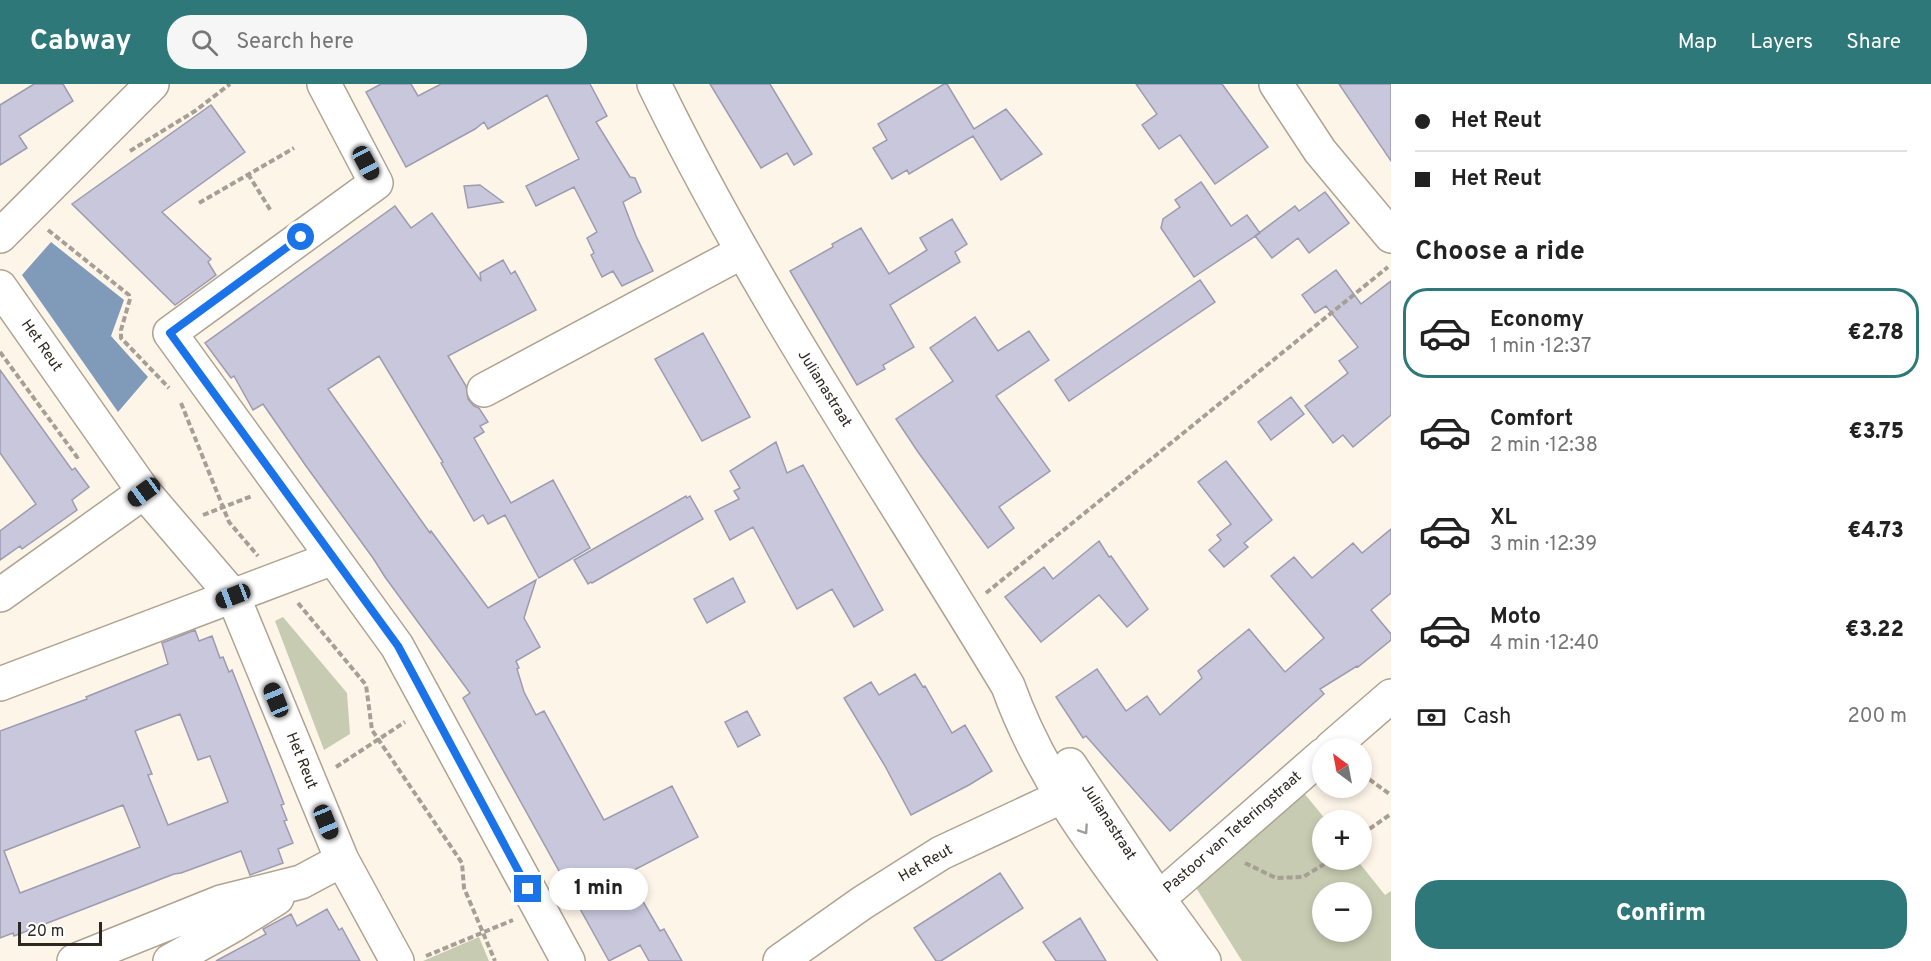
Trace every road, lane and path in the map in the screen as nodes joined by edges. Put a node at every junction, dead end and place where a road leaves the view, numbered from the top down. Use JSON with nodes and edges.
{"nodes":[{"id":1,"x":152,"y":84,"type":"edge"},
{"id":2,"x":230,"y":84,"type":"edge"},
{"id":3,"x":324,"y":84,"type":"edge"},
{"id":4,"x":654,"y":84,"type":"edge"},
{"id":5,"x":1276,"y":84,"type":"edge"},
{"id":6,"x":294,"y":148,"type":"dead end"},
{"id":7,"x":124,"y":155,"type":"dead end"},
{"id":8,"x":248,"y":174,"type":"junction"},
{"id":9,"x":199,"y":203,"type":"dead end"},
{"id":10,"x":271,"y":211,"type":"dead end"},
{"id":11,"x":1391,"y":236,"type":"edge"},
{"id":12,"x":0,"y":237,"type":"edge"},
{"id":13,"x":742,"y":252,"type":"junction"},
{"id":14,"x":1391,"y":264,"type":"edge"},
{"id":15,"x":0,"y":287,"type":"edge"},
{"id":16,"x":484,"y":390,"type":"dead end"},
{"id":17,"x":277,"y":480,"type":"junction"},
{"id":18,"x":144,"y":492,"type":"junction"},
{"id":19,"x":177,"y":530,"type":"junction"},
{"id":20,"x":333,"y":558,"type":"junction"},
{"id":21,"x":0,"y":595,"type":"edge"},
{"id":22,"x":233,"y":596,"type":"junction"},
{"id":23,"x":963,"y":610,"type":"junction"},
{"id":24,"x":0,"y":684,"type":"edge"},
{"id":25,"x":1391,"y":696,"type":"edge"},
{"id":26,"x":430,"y":705,"type":"junction"},
{"id":27,"x":1343,"y":738,"type":"edge"},
{"id":28,"x":1312,"y":765,"type":"edge"},
{"id":29,"x":1372,"y":781,"type":"edge"},
{"id":30,"x":310,"y":784,"type":"junction"},
{"id":31,"x":1071,"y":788,"type":"junction"},
{"id":32,"x":1391,"y":795,"type":"edge"},
{"id":33,"x":1391,"y":814,"type":"edge"},
{"id":34,"x":1372,"y":825,"type":"edge"},
{"id":35,"x":1224,"y":841,"type":"junction"},
{"id":36,"x":342,"y":860,"type":"junction"},
{"id":37,"x":1315,"y":870,"type":"edge"},
{"id":38,"x":301,"y":882,"type":"junction"},
{"id":39,"x":1150,"y":904,"type":"junction"},
{"id":40,"x":538,"y":909,"type":"junction"},
{"id":41,"x":410,"y":959,"type":"edge"},
{"id":42,"x":74,"y":961,"type":"edge"},
{"id":43,"x":170,"y":961,"type":"edge"},
{"id":44,"x":568,"y":961,"type":"edge"},
{"id":45,"x":780,"y":961,"type":"edge"},
{"id":46,"x":1179,"y":961,"type":"edge"},
{"id":47,"x":1204,"y":961,"type":"edge"}],
"edges":[{"from":1,"to":12,"type":"street"},
{"from":2,"to":7,"type":"path"},
{"from":3,"to":17,"type":"street"},
{"from":4,"to":13,"type":"street","name":"Julianastraat"},
{"from":5,"to":11,"type":"street"},
{"from":6,"to":8,"type":"path"},
{"from":8,"to":9,"type":"path"},
{"from":8,"to":10,"type":"path"},
{"from":13,"to":16,"type":"street"},
{"from":13,"to":23,"type":"street","name":"Julianastraat"},
{"from":14,"to":23,"type":"path"},
{"from":15,"to":18,"type":"street","name":"Het Reut"},
{"from":17,"to":19,"type":"path"},
{"from":17,"to":20,"type":"street"},
{"from":18,"to":19,"type":"street","name":"Het Reut"},
{"from":18,"to":21,"type":"street"},
{"from":19,"to":22,"type":"street","name":"Het Reut"},
{"from":20,"to":22,"type":"street"},
{"from":20,"to":26,"type":"street"},
{"from":22,"to":24,"type":"street"},
{"from":22,"to":30,"type":"street","name":"Het Reut"},
{"from":23,"to":31,"type":"street","name":"Julianastraat"},
{"from":25,"to":27,"type":"street"},
{"from":26,"to":30,"type":"path"},
{"from":26,"to":40,"type":"street"},
{"from":28,"to":35,"type":"street","name":"Pastoor van Teteringstraat"},
{"from":29,"to":32,"type":"path"},
{"from":30,"to":36,"type":"street","name":"Het Reut"},
{"from":31,"to":39,"type":"street","name":"Julianastraat"},
{"from":31,"to":45,"type":"street","name":"Het Reut"},
{"from":33,"to":34,"type":"path"},
{"from":35,"to":37,"type":"path"},
{"from":35,"to":39,"type":"street","name":"Pastoor van Teteringstraat"},
{"from":36,"to":38,"type":"street"},
{"from":36,"to":41,"type":"street","name":"Het Reut"},
{"from":38,"to":42,"type":"street"},
{"from":38,"to":43,"type":"street"},
{"from":39,"to":46,"type":"street","name":"Julianastraat"},
{"from":39,"to":47,"type":"street","name":"Julianastraat"},
{"from":40,"to":41,"type":"path"},
{"from":40,"to":44,"type":"street"}]}
